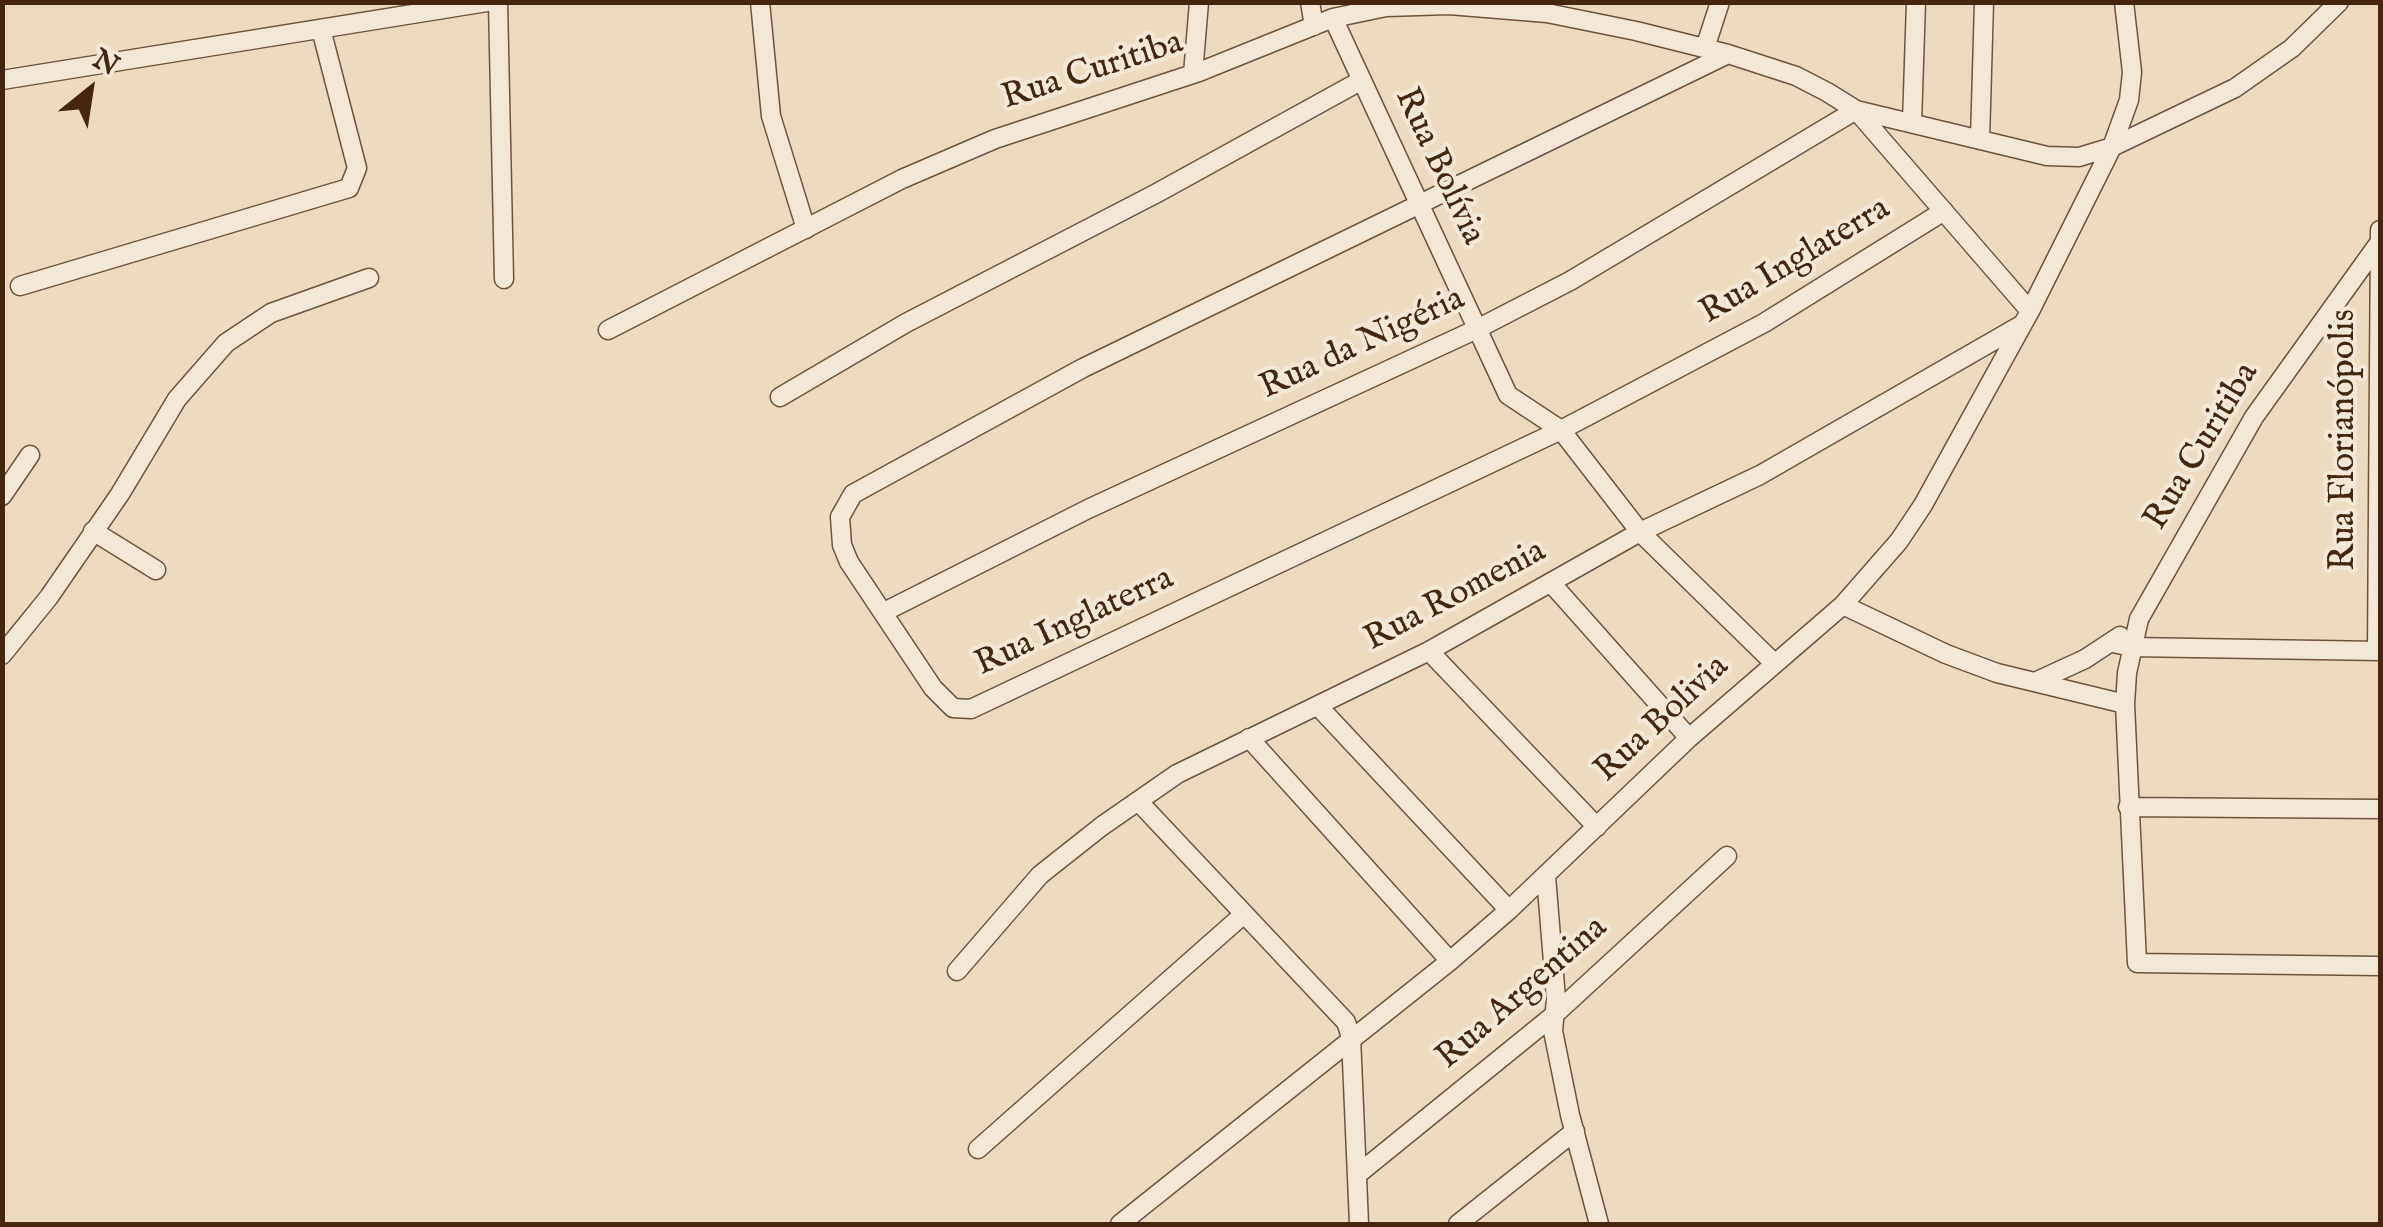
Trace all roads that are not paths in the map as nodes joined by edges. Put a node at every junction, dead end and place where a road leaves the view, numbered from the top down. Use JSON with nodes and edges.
{"nodes":[{"id":1,"x":487,"y":2,"type":"edge"},
{"id":2,"x":498,"y":2,"type":"edge"},
{"id":3,"x":760,"y":2,"type":"edge"},
{"id":4,"x":1199,"y":2,"type":"edge"},
{"id":5,"x":1310,"y":2,"type":"edge"},
{"id":6,"x":1720,"y":2,"type":"edge"},
{"id":7,"x":1916,"y":2,"type":"edge"},
{"id":8,"x":1984,"y":2,"type":"edge"},
{"id":9,"x":2124,"y":2,"type":"edge"},
{"id":10,"x":2339,"y":2,"type":"edge"},
{"id":11,"x":1407,"y":4,"type":"edge"},
{"id":12,"x":1457,"y":4,"type":"edge"},
{"id":13,"x":1548,"y":8,"type":"edge"},
{"id":14,"x":1334,"y":18,"type":"junction"},
{"id":15,"x":1314,"y":26,"type":"junction"},
{"id":16,"x":322,"y":29,"type":"junction"},
{"id":17,"x":1705,"y":48,"type":"junction"},
{"id":18,"x":1728,"y":54,"type":"junction"},
{"id":19,"x":1193,"y":74,"type":"junction"},
{"id":20,"x":2,"y":80,"type":"edge"},
{"id":21,"x":1362,"y":80,"type":"junction"},
{"id":22,"x":1856,"y":110,"type":"junction"},
{"id":23,"x":1912,"y":123,"type":"junction"},
{"id":24,"x":1980,"y":140,"type":"junction"},
{"id":25,"x":2112,"y":148,"type":"junction"},
{"id":26,"x":1419,"y":203,"type":"junction"},
{"id":27,"x":1944,"y":211,"type":"junction"},
{"id":28,"x":806,"y":229,"type":"junction"},
{"id":29,"x":2380,"y":230,"type":"edge"},
{"id":30,"x":2380,"y":243,"type":"edge"},
{"id":31,"x":369,"y":278,"type":"dead end"},
{"id":32,"x":504,"y":279,"type":"dead end"},
{"id":33,"x":20,"y":286,"type":"dead end"},
{"id":34,"x":2026,"y":318,"type":"junction"},
{"id":35,"x":1477,"y":328,"type":"junction"},
{"id":36,"x":608,"y":330,"type":"dead end"},
{"id":37,"x":780,"y":397,"type":"dead end"},
{"id":38,"x":1561,"y":430,"type":"junction"},
{"id":39,"x":30,"y":456,"type":"dead end"},
{"id":40,"x":2,"y":496,"type":"edge"},
{"id":41,"x":94,"y":531,"type":"junction"},
{"id":42,"x":1640,"y":532,"type":"junction"},
{"id":43,"x":156,"y":570,"type":"dead end"},
{"id":44,"x":1552,"y":584,"type":"junction"},
{"id":45,"x":1842,"y":604,"type":"junction"},
{"id":46,"x":884,"y":612,"type":"junction"},
{"id":47,"x":2123,"y":645,"type":"junction"},
{"id":48,"x":1429,"y":651,"type":"junction"},
{"id":49,"x":2379,"y":651,"type":"edge"},
{"id":50,"x":2,"y":655,"type":"edge"},
{"id":51,"x":1774,"y":662,"type":"junction"},
{"id":52,"x":2035,"y":682,"type":"junction"},
{"id":53,"x":2124,"y":704,"type":"junction"},
{"id":54,"x":1318,"y":706,"type":"junction"},
{"id":55,"x":1249,"y":738,"type":"junction"},
{"id":56,"x":1689,"y":738,"type":"junction"},
{"id":57,"x":1138,"y":800,"type":"junction"},
{"id":58,"x":2128,"y":807,"type":"junction"},
{"id":59,"x":2380,"y":809,"type":"edge"},
{"id":60,"x":1597,"y":826,"type":"junction"},
{"id":61,"x":1726,"y":856,"type":"dead end"},
{"id":62,"x":1546,"y":876,"type":"junction"},
{"id":63,"x":1509,"y":910,"type":"junction"},
{"id":64,"x":1244,"y":914,"type":"junction"},
{"id":65,"x":1450,"y":960,"type":"junction"},
{"id":66,"x":2380,"y":966,"type":"edge"},
{"id":67,"x":957,"y":972,"type":"dead end"},
{"id":68,"x":1554,"y":1015,"type":"junction"},
{"id":69,"x":1351,"y":1038,"type":"junction"},
{"id":70,"x":1575,"y":1131,"type":"junction"},
{"id":71,"x":978,"y":1150,"type":"dead end"},
{"id":72,"x":1358,"y":1174,"type":"junction"},
{"id":73,"x":1120,"y":1224,"type":"edge"},
{"id":74,"x":1360,"y":1224,"type":"edge"},
{"id":75,"x":1458,"y":1224,"type":"edge"},
{"id":76,"x":1599,"y":1224,"type":"edge"}],
"edges":[{"from":1,"to":16,"type":"street"},
{"from":2,"to":32,"type":"street"},
{"from":3,"to":28,"type":"street"},
{"from":4,"to":19,"type":"street"},
{"from":5,"to":15,"type":"street"},
{"from":6,"to":17,"type":"street"},
{"from":7,"to":23,"type":"street"},
{"from":8,"to":24,"type":"street"},
{"from":9,"to":25,"type":"street","name":"Rua Bolivia"},
{"from":10,"to":25,"type":"street"},
{"from":11,"to":12,"type":"street","name":"Rua Curitiba"},
{"from":11,"to":14,"type":"street","name":"Rua Curitiba"},
{"from":12,"to":13,"type":"street","name":"Rua Curitiba"},
{"from":13,"to":17,"type":"street","name":"Rua Curitiba"},
{"from":14,"to":15,"type":"street","name":"Rua Curitiba"},
{"from":14,"to":21,"type":"street","name":"Rua Bolívia"},
{"from":15,"to":19,"type":"street","name":"Rua Curitiba"},
{"from":16,"to":20,"type":"street"},
{"from":16,"to":33,"type":"street"},
{"from":17,"to":18,"type":"street","name":"Rua Curitiba"},
{"from":18,"to":22,"type":"street","name":"Rua Curitiba"},
{"from":18,"to":26,"type":"street","name":"Rua Inglaterra"},
{"from":19,"to":28,"type":"street","name":"Rua Curitiba"},
{"from":21,"to":26,"type":"street","name":"Rua Bolívia"},
{"from":21,"to":37,"type":"street"},
{"from":22,"to":23,"type":"street"},
{"from":22,"to":27,"type":"street"},
{"from":22,"to":35,"type":"street","name":"Rua da Nigéria"},
{"from":23,"to":24,"type":"street"},
{"from":24,"to":25,"type":"street"},
{"from":25,"to":34,"type":"street","name":"Rua Bolivia"},
{"from":26,"to":35,"type":"street","name":"Rua Bolívia"},
{"from":26,"to":46,"type":"street","name":"Rua Inglaterra"},
{"from":27,"to":34,"type":"street"},
{"from":27,"to":38,"type":"street","name":"Rua Inglaterra"},
{"from":28,"to":36,"type":"street","name":"Rua Curitiba"},
{"from":29,"to":30,"type":"street","name":"Rua Florianópolis"},
{"from":30,"to":47,"type":"street","name":"Rua Curitiba"},
{"from":30,"to":49,"type":"street","name":"Rua Florianópolis"},
{"from":31,"to":41,"type":"street"},
{"from":34,"to":42,"type":"street","name":"Rua Romenia"},
{"from":34,"to":45,"type":"street","name":"Rua Bolivia"},
{"from":35,"to":38,"type":"street","name":"Rua Bolívia"},
{"from":35,"to":46,"type":"street","name":"Rua da Nigéria"},
{"from":38,"to":42,"type":"street","name":"Rua Bolívia"},
{"from":38,"to":46,"type":"street","name":"Rua Inglaterra"},
{"from":39,"to":40,"type":"street"},
{"from":41,"to":43,"type":"street"},
{"from":41,"to":50,"type":"street"},
{"from":42,"to":44,"type":"street","name":"Rua Romenia"},
{"from":42,"to":51,"type":"street","name":"Rua Bolívia"},
{"from":44,"to":48,"type":"street","name":"Rua Romenia"},
{"from":44,"to":56,"type":"street"},
{"from":45,"to":51,"type":"street","name":"Rua Bolivia"},
{"from":45,"to":52,"type":"street"},
{"from":47,"to":49,"type":"street"},
{"from":47,"to":52,"type":"street"},
{"from":47,"to":53,"type":"street"},
{"from":48,"to":54,"type":"street","name":"Rua Romenia"},
{"from":48,"to":60,"type":"street"},
{"from":51,"to":56,"type":"street","name":"Rua Bolivia"},
{"from":52,"to":53,"type":"street"},
{"from":53,"to":58,"type":"street"},
{"from":54,"to":55,"type":"street","name":"Rua Romenia"},
{"from":54,"to":63,"type":"street"},
{"from":55,"to":57,"type":"street","name":"Rua Romenia"},
{"from":55,"to":65,"type":"street"},
{"from":56,"to":60,"type":"street","name":"Rua Bolivia"},
{"from":57,"to":64,"type":"street"},
{"from":57,"to":67,"type":"street","name":"Rua Romenia"},
{"from":58,"to":59,"type":"street"},
{"from":58,"to":66,"type":"street"},
{"from":60,"to":62,"type":"street","name":"Rua Bolivia"},
{"from":61,"to":68,"type":"street","name":"Rua Argentina"},
{"from":62,"to":63,"type":"street","name":"Rua Bolivia"},
{"from":62,"to":68,"type":"street"},
{"from":63,"to":65,"type":"street","name":"Rua Bolivia"},
{"from":64,"to":69,"type":"street"},
{"from":64,"to":71,"type":"street"},
{"from":65,"to":69,"type":"street","name":"Rua Bolivia"},
{"from":68,"to":70,"type":"street"},
{"from":68,"to":72,"type":"street","name":"Rua Argentina"},
{"from":69,"to":72,"type":"street"},
{"from":69,"to":73,"type":"street","name":"Rua Bolivia"},
{"from":70,"to":75,"type":"street"},
{"from":70,"to":76,"type":"street"},
{"from":72,"to":74,"type":"street"}]}
